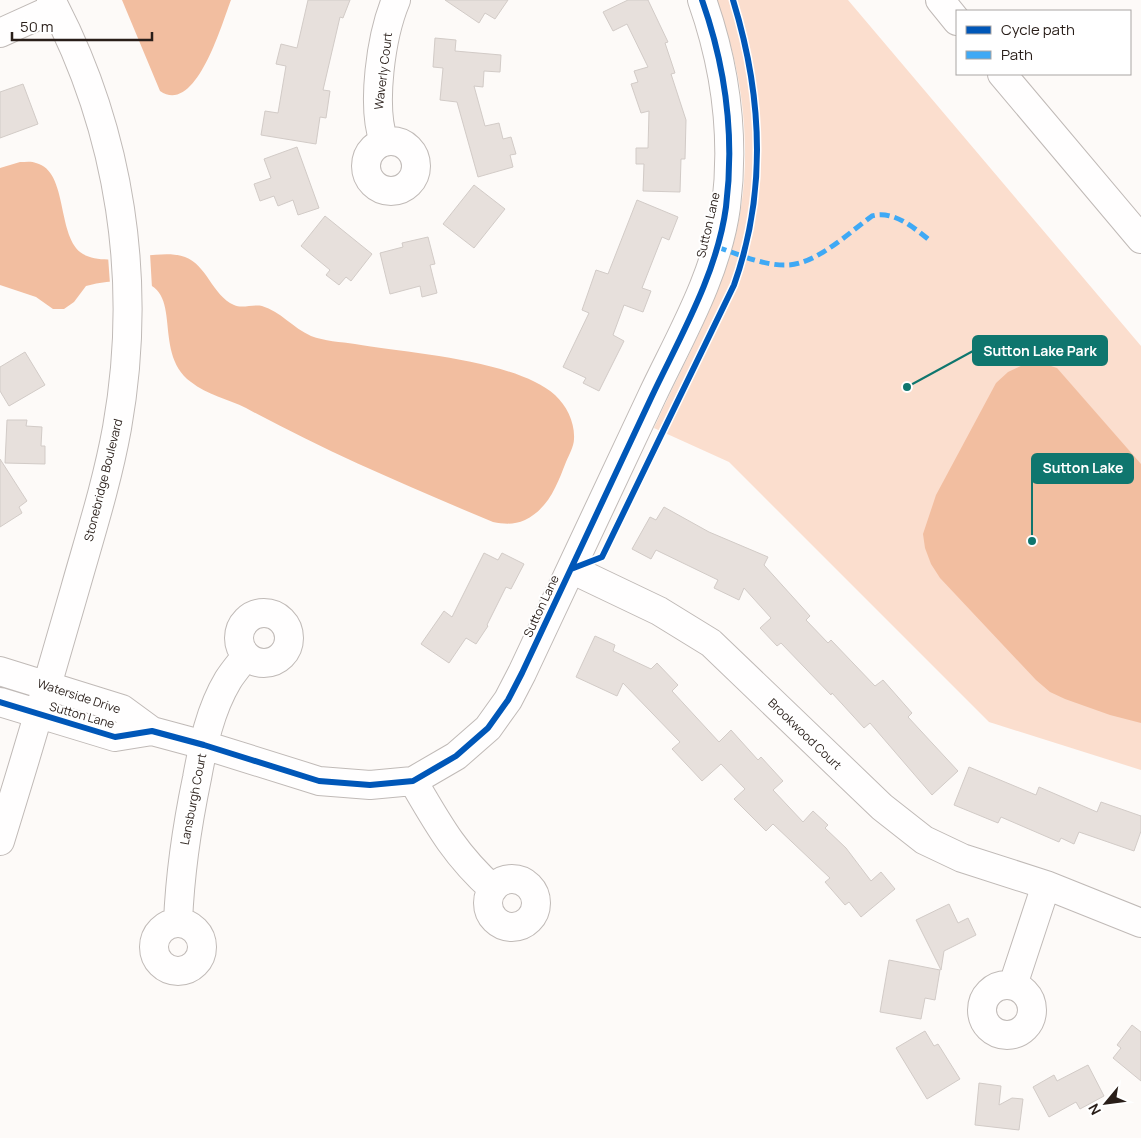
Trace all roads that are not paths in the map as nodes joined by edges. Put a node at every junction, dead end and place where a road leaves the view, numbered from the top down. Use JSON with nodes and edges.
{"nodes":[{"id":1,"x":396,"y":0,"type":"edge"},
{"id":2,"x":702,"y":0,"type":"edge"},
{"id":3,"x":940,"y":0,"type":"edge"},
{"id":4,"x":53,"y":4,"type":"edge"},
{"id":5,"x":956,"y":19,"type":"edge"},
{"id":6,"x":0,"y":34,"type":"edge"},
{"id":7,"x":1003,"y":75,"type":"edge"},
{"id":8,"x":384,"y":142,"type":"dead end"},
{"id":9,"x":1141,"y":239,"type":"edge"},
{"id":10,"x":571,"y":569,"type":"junction"},
{"id":11,"x":246,"y":656,"type":"dead end"},
{"id":12,"x":0,"y":671,"type":"edge"},
{"id":13,"x":47,"y":685,"type":"junction"},
{"id":14,"x":0,"y":702,"type":"edge"},
{"id":15,"x":39,"y":714,"type":"junction"},
{"id":16,"x":152,"y":731,"type":"junction"},
{"id":17,"x":204,"y":744,"type":"junction"},
{"id":18,"x":413,"y":781,"type":"junction"},
{"id":19,"x":0,"y":841,"type":"edge"},
{"id":20,"x":1046,"y":885,"type":"junction"},
{"id":21,"x":492,"y":888,"type":"dead end"},
{"id":22,"x":178,"y":922,"type":"dead end"},
{"id":23,"x":1141,"y":923,"type":"edge"},
{"id":24,"x":1013,"y":985,"type":"dead end"}],
"edges":[{"from":1,"to":8,"type":"street","name":"Waverly Court"},
{"from":2,"to":10,"type":"street","name":"Sutton Lane"},
{"from":3,"to":5,"type":"street"},
{"from":4,"to":6,"type":"street"},
{"from":4,"to":13,"type":"street","name":"Stonebridge Boulevard"},
{"from":7,"to":9,"type":"street"},
{"from":10,"to":18,"type":"street","name":"Sutton Lane"},
{"from":10,"to":20,"type":"street","name":"Brookwood Court"},
{"from":11,"to":17,"type":"street","name":"Lansburgh Court"},
{"from":12,"to":13,"type":"street","name":"Waterside Drive"},
{"from":13,"to":15,"type":"street","name":"Stonebridge Boulevard"},
{"from":13,"to":16,"type":"street","name":"Waterside Drive"},
{"from":14,"to":15,"type":"street","name":"Sutton Lane"},
{"from":15,"to":16,"type":"street","name":"Sutton Lane"},
{"from":15,"to":19,"type":"street","name":"Stonebridge Boulevard"},
{"from":16,"to":17,"type":"street","name":"Sutton Lane"},
{"from":17,"to":18,"type":"street","name":"Sutton Lane"},
{"from":17,"to":22,"type":"street","name":"Lansburgh Court"},
{"from":18,"to":21,"type":"street"},
{"from":20,"to":23,"type":"street","name":"Brookwood Court"},
{"from":20,"to":24,"type":"street"}]}
